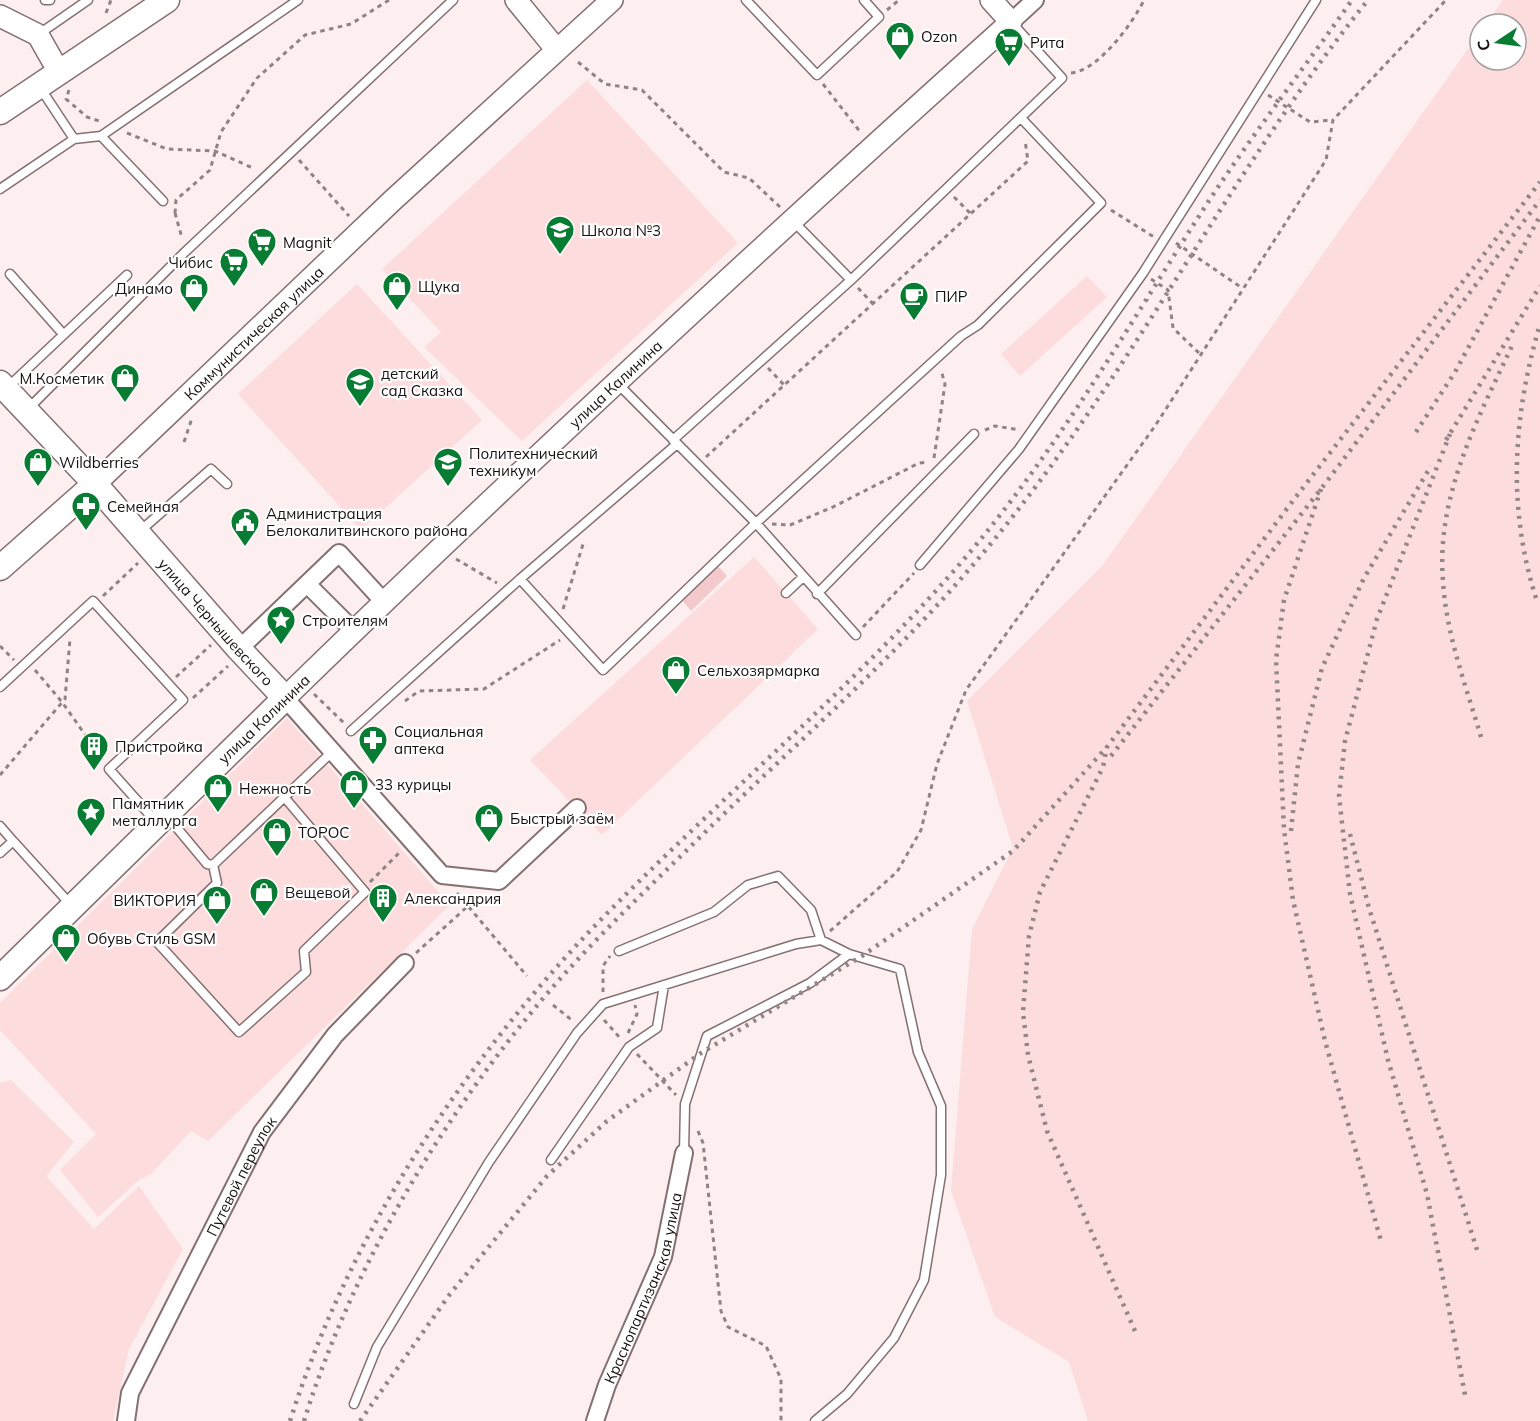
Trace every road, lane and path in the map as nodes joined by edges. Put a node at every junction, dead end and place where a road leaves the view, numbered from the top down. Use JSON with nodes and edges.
{"nodes":[{"id":1,"x":45,"y":0,"type":"edge"},
{"id":2,"x":50,"y":0,"type":"edge"},
{"id":3,"x":88,"y":0,"type":"edge"},
{"id":4,"x":111,"y":0,"type":"edge"},
{"id":5,"x":167,"y":0,"type":"edge"},
{"id":6,"x":298,"y":0,"type":"edge"},
{"id":7,"x":390,"y":0,"type":"edge"},
{"id":8,"x":453,"y":0,"type":"edge"},
{"id":9,"x":516,"y":0,"type":"edge"},
{"id":10,"x":612,"y":0,"type":"edge"},
{"id":11,"x":746,"y":0,"type":"edge"},
{"id":12,"x":864,"y":0,"type":"edge"},
{"id":13,"x":991,"y":0,"type":"edge"},
{"id":14,"x":1035,"y":0,"type":"edge"},
{"id":15,"x":1144,"y":0,"type":"edge"},
{"id":16,"x":1316,"y":0,"type":"edge"},
{"id":17,"x":1446,"y":0,"type":"edge"},
{"id":18,"x":106,"y":13,"type":"dead end"},
{"id":19,"x":0,"y":16,"type":"edge"},
{"id":20,"x":1011,"y":22,"type":"junction"},
{"id":21,"x":38,"y":35,"type":"junction"},
{"id":22,"x":556,"y":49,"type":"junction"},
{"id":23,"x":82,"y":56,"type":"junction"},
{"id":24,"x":578,"y":62,"type":"dead end"},
{"id":25,"x":59,"y":72,"type":"junction"},
{"id":26,"x":1057,"y":73,"type":"junction"},
{"id":27,"x":817,"y":75,"type":"junction"},
{"id":28,"x":39,"y":86,"type":"junction"},
{"id":29,"x":1258,"y":89,"type":"junction"},
{"id":30,"x":0,"y":112,"type":"edge"},
{"id":31,"x":1022,"y":118,"type":"junction"},
{"id":32,"x":1333,"y":120,"type":"junction"},
{"id":33,"x":114,"y":126,"type":"junction"},
{"id":34,"x":101,"y":136,"type":"junction"},
{"id":35,"x":864,"y":137,"type":"dead end"},
{"id":36,"x":74,"y":139,"type":"junction"},
{"id":37,"x":215,"y":151,"type":"junction"},
{"id":38,"x":292,"y":152,"type":"junction"},
{"id":39,"x":1028,"y":161,"type":"dead end"},
{"id":40,"x":275,"y":168,"type":"junction"},
{"id":41,"x":0,"y":189,"type":"edge"},
{"id":42,"x":946,"y":189,"type":"junction"},
{"id":43,"x":176,"y":200,"type":"dead end"},
{"id":44,"x":163,"y":201,"type":"joint"},
{"id":45,"x":1101,"y":203,"type":"junction"},
{"id":46,"x":971,"y":214,"type":"junction"},
{"id":47,"x":788,"y":215,"type":"junction"},
{"id":48,"x":354,"y":222,"type":"dead end"},
{"id":49,"x":1163,"y":238,"type":"junction"},
{"id":50,"x":185,"y":252,"type":"junction"},
{"id":51,"x":1143,"y":273,"type":"junction"},
{"id":52,"x":10,"y":274,"type":"dead end"},
{"id":53,"x":127,"y":275,"type":"dead end"},
{"id":54,"x":851,"y":280,"type":"junction"},
{"id":55,"x":1242,"y":289,"type":"junction"},
{"id":56,"x":873,"y":304,"type":"junction"},
{"id":57,"x":63,"y":334,"type":"junction"},
{"id":58,"x":1200,"y":354,"type":"junction"},
{"id":59,"x":761,"y":360,"type":"junction"},
{"id":60,"x":933,"y":361,"type":"junction"},
{"id":61,"x":616,"y":382,"type":"junction"},
{"id":62,"x":784,"y":385,"type":"junction"},
{"id":63,"x":3,"y":386,"type":"edge"},
{"id":64,"x":195,"y":409,"type":"dead end"},
{"id":65,"x":26,"y":411,"type":"junction"},
{"id":66,"x":1031,"y":432,"type":"junction"},
{"id":67,"x":974,"y":434,"type":"joint"},
{"id":68,"x":184,"y":442,"type":"dead end"},
{"id":69,"x":675,"y":442,"type":"junction"},
{"id":70,"x":941,"y":457,"type":"dead end"},
{"id":71,"x":933,"y":462,"type":"junction"},
{"id":72,"x":698,"y":465,"type":"junction"},
{"id":73,"x":95,"y":484,"type":"junction"},
{"id":74,"x":227,"y":484,"type":"dead end"},
{"id":75,"x":591,"y":518,"type":"junction"},
{"id":76,"x":756,"y":523,"type":"junction"},
{"id":77,"x":138,"y":534,"type":"junction"},
{"id":78,"x":454,"y":558,"type":"dead end"},
{"id":79,"x":138,"y":562,"type":"dead end"},
{"id":80,"x":920,"y":565,"type":"joint"},
{"id":81,"x":0,"y":567,"type":"edge"},
{"id":82,"x":803,"y":577,"type":"junction"},
{"id":83,"x":520,"y":579,"type":"junction"},
{"id":84,"x":308,"y":585,"type":"junction"},
{"id":85,"x":508,"y":590,"type":"junction"},
{"id":86,"x":786,"y":593,"type":"dead end"},
{"id":87,"x":817,"y":594,"type":"junction"},
{"id":88,"x":384,"y":602,"type":"junction"},
{"id":89,"x":96,"y":603,"type":"junction"},
{"id":90,"x":71,"y":621,"type":"junction"},
{"id":91,"x":559,"y":622,"type":"junction"},
{"id":92,"x":354,"y":631,"type":"junction"},
{"id":93,"x":570,"y":635,"type":"junction"},
{"id":94,"x":856,"y":635,"type":"joint"},
{"id":95,"x":211,"y":645,"type":"dead end"},
{"id":96,"x":0,"y":646,"type":"edge"},
{"id":97,"x":234,"y":657,"type":"junction"},
{"id":98,"x":21,"y":668,"type":"junction"},
{"id":99,"x":168,"y":684,"type":"junction"},
{"id":100,"x":0,"y":687,"type":"edge"},
{"id":101,"x":313,"y":693,"type":"dead end"},
{"id":102,"x":285,"y":698,"type":"junction"},
{"id":103,"x":183,"y":700,"type":"junction"},
{"id":104,"x":62,"y":702,"type":"junction"},
{"id":105,"x":400,"y":704,"type":"dead end"},
{"id":106,"x":351,"y":731,"type":"joint"},
{"id":107,"x":333,"y":751,"type":"junction"},
{"id":108,"x":109,"y":769,"type":"junction"},
{"id":109,"x":0,"y":775,"type":"edge"},
{"id":110,"x":285,"y":798,"type":"junction"},
{"id":111,"x":576,"y":808,"type":"dead end"},
{"id":112,"x":162,"y":819,"type":"junction"},
{"id":113,"x":0,"y":826,"type":"edge"},
{"id":114,"x":412,"y":840,"type":"junction"},
{"id":115,"x":13,"y":841,"type":"junction"},
{"id":116,"x":0,"y":853,"type":"edge"},
{"id":117,"x":213,"y":865,"type":"junction"},
{"id":118,"x":442,"y":875,"type":"junction"},
{"id":119,"x":365,"y":892,"type":"junction"},
{"id":120,"x":71,"y":905,"type":"junction"},
{"id":121,"x":468,"y":906,"type":"junction"},
{"id":122,"x":821,"y":940,"type":"junction"},
{"id":123,"x":619,"y":951,"type":"joint"},
{"id":124,"x":849,"y":954,"type":"junction"},
{"id":125,"x":405,"y":963,"type":"joint"},
{"id":126,"x":527,"y":976,"type":"dead end"},
{"id":127,"x":0,"y":978,"type":"edge"},
{"id":128,"x":664,"y":985,"type":"junction"},
{"id":129,"x":633,"y":995,"type":"junction"},
{"id":130,"x":603,"y":1004,"type":"junction"},
{"id":131,"x":553,"y":1005,"type":"dead end"},
{"id":132,"x":596,"y":1012,"type":"junction"},
{"id":133,"x":581,"y":1028,"type":"junction"},
{"id":134,"x":629,"y":1047,"type":"junction"},
{"id":135,"x":685,"y":1104,"type":"junction"},
{"id":136,"x":684,"y":1153,"type":"joint"},
{"id":137,"x":551,"y":1160,"type":"dead end"},
{"id":138,"x":354,"y":1404,"type":"dead end"},
{"id":139,"x":126,"y":1421,"type":"edge"},
{"id":140,"x":595,"y":1421,"type":"edge"},
{"id":141,"x":781,"y":1421,"type":"edge"},
{"id":142,"x":815,"y":1421,"type":"edge"}],
"edges":[{"from":1,"to":2,"type":"lane"},
{"from":3,"to":21,"type":"lane"},
{"from":4,"to":18,"type":"path"},
{"from":5,"to":23,"type":"main road"},
{"from":6,"to":33,"type":"lane"},
{"from":7,"to":37,"type":"path"},
{"from":8,"to":38,"type":"lane"},
{"from":9,"to":22,"type":"street"},
{"from":10,"to":22,"type":"street","name":"Коммунистическая улица"},
{"from":11,"to":27,"type":"lane"},
{"from":12,"to":27,"type":"lane"},
{"from":13,"to":20,"type":"street"},
{"from":14,"to":20,"type":"street","name":"улица Калинина"},
{"from":15,"to":26,"type":"path"},
{"from":16,"to":29,"type":"lane"},
{"from":17,"to":32,"type":"path"},
{"from":19,"to":21,"type":"street"},
{"from":20,"to":26,"type":"lane"},
{"from":20,"to":47,"type":"street","name":"улица Калинина"},
{"from":21,"to":25,"type":"street"},
{"from":22,"to":73,"type":"street","name":"Коммунистическая улица"},
{"from":23,"to":25,"type":"main road"},
{"from":23,"to":33,"type":"path"},
{"from":24,"to":47,"type":"path"},
{"from":25,"to":28,"type":"main road"},
{"from":26,"to":31,"type":"lane"},
{"from":27,"to":35,"type":"path"},
{"from":28,"to":30,"type":"main road"},
{"from":28,"to":36,"type":"lane"},
{"from":29,"to":32,"type":"path"},
{"from":29,"to":49,"type":"lane"},
{"from":31,"to":42,"type":"lane"},
{"from":31,"to":45,"type":"lane"},
{"from":32,"to":55,"type":"path"},
{"from":33,"to":34,"type":"lane"},
{"from":33,"to":37,"type":"path"},
{"from":34,"to":36,"type":"lane"},
{"from":34,"to":44,"type":"lane"},
{"from":36,"to":41,"type":"lane"},
{"from":37,"to":40,"type":"path"},
{"from":37,"to":43,"type":"path"},
{"from":38,"to":40,"type":"lane"},
{"from":38,"to":48,"type":"path"},
{"from":39,"to":46,"type":"path"},
{"from":40,"to":50,"type":"lane"},
{"from":42,"to":46,"type":"path"},
{"from":42,"to":54,"type":"lane"},
{"from":44,"to":50,"type":"path"},
{"from":45,"to":49,"type":"path"},
{"from":45,"to":60,"type":"lane"},
{"from":46,"to":56,"type":"path"},
{"from":47,"to":54,"type":"lane"},
{"from":47,"to":61,"type":"street","name":"улица Калинина"},
{"from":49,"to":51,"type":"lane"},
{"from":49,"to":55,"type":"path"},
{"from":50,"to":65,"type":"lane"},
{"from":51,"to":58,"type":"path"},
{"from":51,"to":66,"type":"lane"},
{"from":52,"to":57,"type":"lane"},
{"from":53,"to":57,"type":"lane"},
{"from":54,"to":56,"type":"path"},
{"from":54,"to":59,"type":"lane"},
{"from":55,"to":58,"type":"path"},
{"from":56,"to":62,"type":"path"},
{"from":57,"to":63,"type":"lane"},
{"from":58,"to":122,"type":"path"},
{"from":59,"to":62,"type":"path"},
{"from":59,"to":69,"type":"lane"},
{"from":60,"to":71,"type":"path"},
{"from":60,"to":76,"type":"lane"},
{"from":61,"to":69,"type":"lane"},
{"from":61,"to":88,"type":"street","name":"улица Калинина"},
{"from":62,"to":72,"type":"path"},
{"from":63,"to":65,"type":"main road","name":"улица Чернышевского"},
{"from":64,"to":68,"type":"path"},
{"from":65,"to":73,"type":"main road","name":"улица Чернышевского"},
{"from":66,"to":67,"type":"path"},
{"from":66,"to":80,"type":"lane"},
{"from":67,"to":87,"type":"lane"},
{"from":69,"to":72,"type":"lane"},
{"from":69,"to":75,"type":"lane"},
{"from":70,"to":71,"type":"path"},
{"from":71,"to":76,"type":"path"},
{"from":72,"to":76,"type":"lane"},
{"from":73,"to":77,"type":"main road","name":"улица Чернышевского"},
{"from":73,"to":81,"type":"main road","name":"Коммунистическая улица"},
{"from":74,"to":77,"type":"lane"},
{"from":75,"to":83,"type":"lane"},
{"from":75,"to":91,"type":"path"},
{"from":76,"to":82,"type":"lane"},
{"from":76,"to":93,"type":"lane"},
{"from":77,"to":97,"type":"main road","name":"улица Чернышевского"},
{"from":78,"to":85,"type":"path"},
{"from":79,"to":89,"type":"path"},
{"from":80,"to":94,"type":"path"},
{"from":82,"to":86,"type":"lane"},
{"from":82,"to":87,"type":"lane"},
{"from":83,"to":85,"type":"lane"},
{"from":83,"to":91,"type":"lane"},
{"from":84,"to":88,"type":"street"},
{"from":84,"to":92,"type":"street"},
{"from":84,"to":97,"type":"street"},
{"from":85,"to":106,"type":"lane"},
{"from":87,"to":94,"type":"lane"},
{"from":88,"to":92,"type":"street","name":"улица Калинина"},
{"from":89,"to":90,"type":"lane"},
{"from":89,"to":99,"type":"lane"},
{"from":90,"to":98,"type":"lane"},
{"from":90,"to":104,"type":"path"},
{"from":91,"to":93,"type":"lane"},
{"from":92,"to":102,"type":"street","name":"улица Калинина"},
{"from":93,"to":105,"type":"path"},
{"from":95,"to":99,"type":"path"},
{"from":96,"to":98,"type":"path"},
{"from":97,"to":102,"type":"main road","name":"улица Чернышевского"},
{"from":97,"to":103,"type":"path"},
{"from":98,"to":100,"type":"lane"},
{"from":98,"to":104,"type":"path"},
{"from":99,"to":103,"type":"lane"},
{"from":101,"to":106,"type":"path"},
{"from":102,"to":107,"type":"street","name":"улица Чернышевского"},
{"from":102,"to":112,"type":"main road","name":"улица Калинина"},
{"from":103,"to":108,"type":"lane"},
{"from":104,"to":108,"type":"path"},
{"from":104,"to":109,"type":"path"},
{"from":107,"to":110,"type":"lane"},
{"from":107,"to":114,"type":"street","name":"улица Чернышевского"},
{"from":108,"to":112,"type":"lane"},
{"from":110,"to":117,"type":"lane"},
{"from":110,"to":119,"type":"lane"},
{"from":111,"to":118,"type":"street"},
{"from":112,"to":117,"type":"lane"},
{"from":112,"to":120,"type":"main road","name":"улица Калинина"},
{"from":113,"to":115,"type":"lane"},
{"from":114,"to":118,"type":"street","name":"улица Чернышевского"},
{"from":114,"to":119,"type":"path"},
{"from":115,"to":116,"type":"lane"},
{"from":115,"to":120,"type":"lane"},
{"from":117,"to":119,"type":"lane"},
{"from":118,"to":121,"type":"path"},
{"from":120,"to":127,"type":"main road","name":"улица Калинина"},
{"from":121,"to":125,"type":"path"},
{"from":121,"to":126,"type":"path"},
{"from":122,"to":123,"type":"lane"},
{"from":122,"to":124,"type":"lane"},
{"from":122,"to":128,"type":"lane"},
{"from":123,"to":130,"type":"path"},
{"from":124,"to":135,"type":"lane"},
{"from":124,"to":142,"type":"lane"},
{"from":125,"to":139,"type":"street","name":"Путевой переулок"},
{"from":128,"to":129,"type":"lane"},
{"from":128,"to":134,"type":"lane"},
{"from":129,"to":130,"type":"lane"},
{"from":129,"to":134,"type":"path"},
{"from":130,"to":132,"type":"lane"},
{"from":131,"to":133,"type":"path"},
{"from":132,"to":133,"type":"lane"},
{"from":132,"to":134,"type":"path"},
{"from":133,"to":138,"type":"lane"},
{"from":134,"to":135,"type":"path"},
{"from":134,"to":137,"type":"lane"},
{"from":135,"to":136,"type":"lane"},
{"from":135,"to":141,"type":"path"},
{"from":136,"to":140,"type":"street","name":"Краснопартизанская улица"}]}
